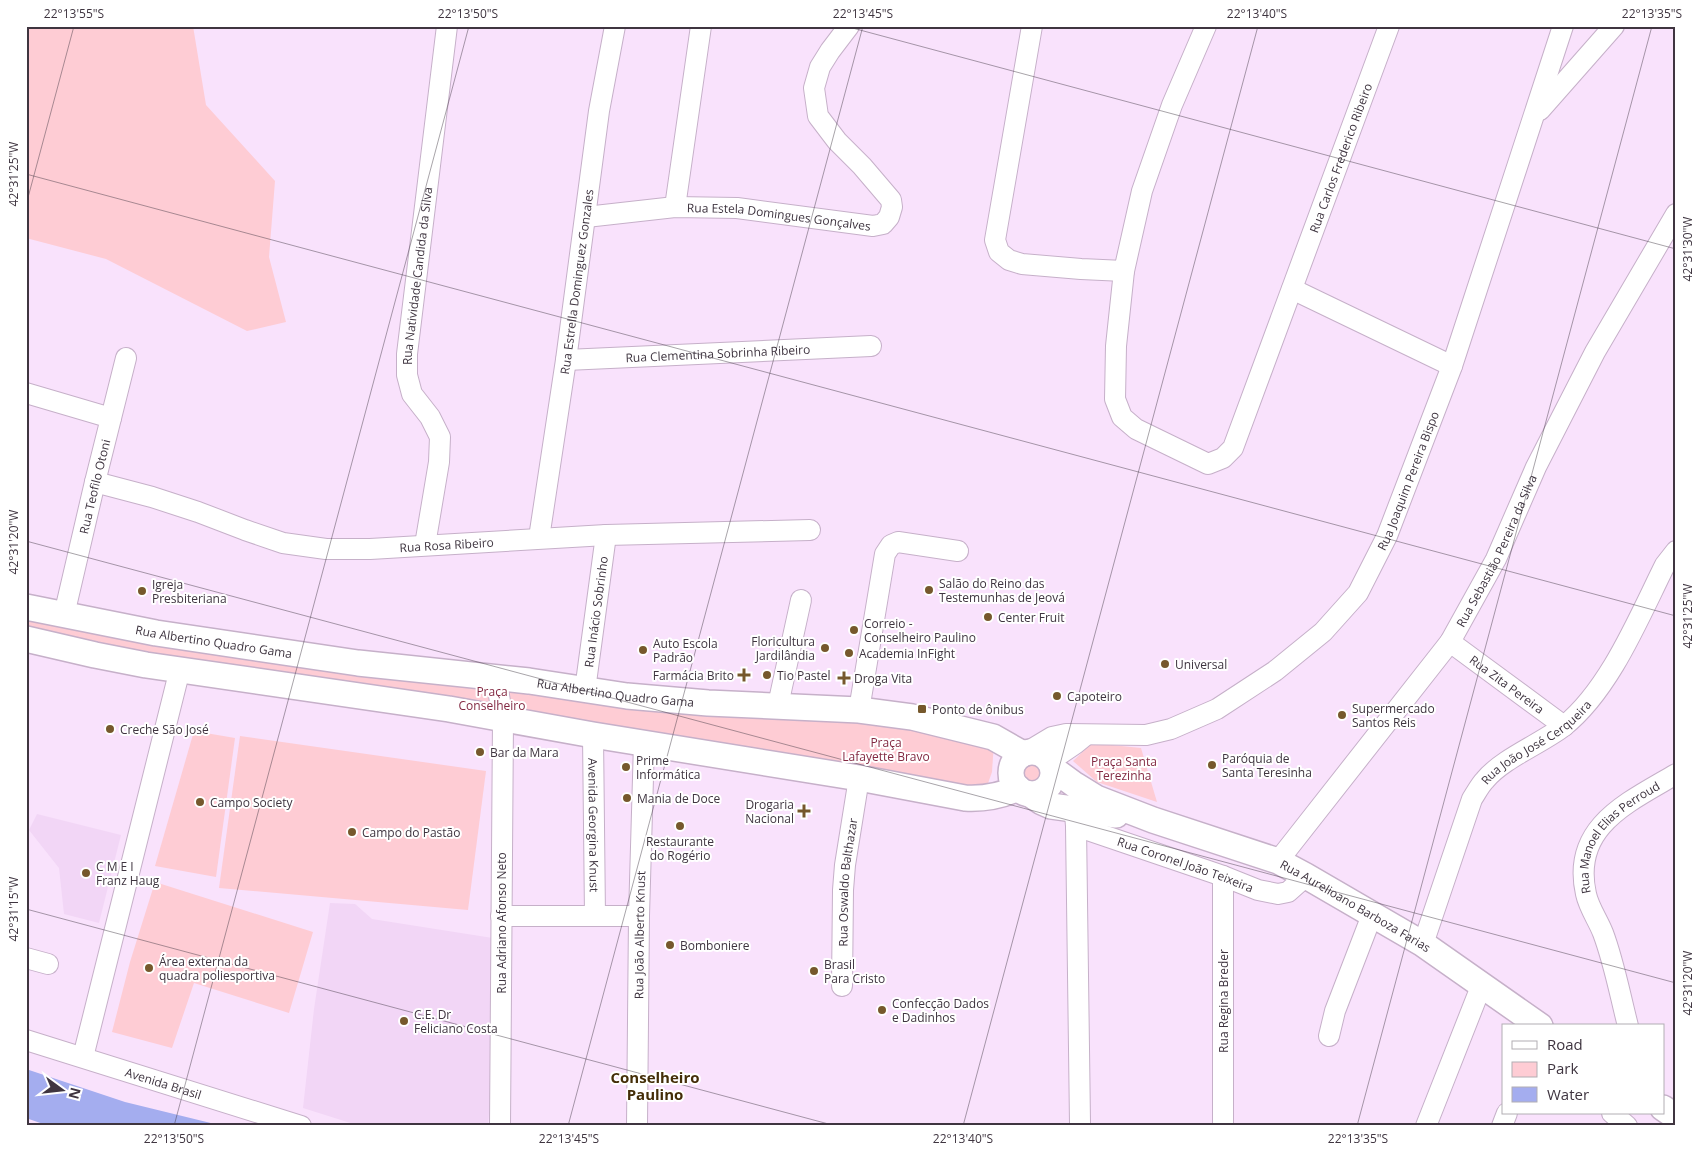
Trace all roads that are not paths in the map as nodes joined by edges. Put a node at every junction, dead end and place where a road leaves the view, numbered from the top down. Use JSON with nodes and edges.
{"nodes":[{"id":1,"x":446,"y":26,"type":"edge"},
{"id":2,"x":615,"y":26,"type":"edge"},
{"id":3,"x":701,"y":26,"type":"edge"},
{"id":4,"x":849,"y":26,"type":"edge"},
{"id":5,"x":1032,"y":26,"type":"edge"},
{"id":6,"x":1206,"y":26,"type":"edge"},
{"id":7,"x":1389,"y":26,"type":"edge"},
{"id":8,"x":1563,"y":26,"type":"edge"},
{"id":9,"x":1614,"y":26,"type":"edge"},
{"id":10,"x":1534,"y":117,"type":"junction"},
{"id":11,"x":675,"y":207,"type":"junction"},
{"id":12,"x":1676,"y":214,"type":"edge"},
{"id":13,"x":586,"y":217,"type":"junction"},
{"id":14,"x":1124,"y":270,"type":"junction"},
{"id":15,"x":1292,"y":289,"type":"junction"},
{"id":16,"x":870,"y":346,"type":"dead end"},
{"id":17,"x":126,"y":358,"type":"dead end"},
{"id":18,"x":566,"y":360,"type":"junction"},
{"id":19,"x":1452,"y":366,"type":"junction"},
{"id":20,"x":26,"y":393,"type":"edge"},
{"id":21,"x":111,"y":418,"type":"junction"},
{"id":22,"x":95,"y":482,"type":"junction"},
{"id":23,"x":810,"y":530,"type":"dead end"},
{"id":24,"x":606,"y":535,"type":"junction"},
{"id":25,"x":539,"y":538,"type":"junction"},
{"id":26,"x":425,"y":545,"type":"junction"},
{"id":27,"x":958,"y":551,"type":"dead end"},
{"id":28,"x":1672,"y":563,"type":"edge"},
{"id":29,"x":801,"y":600,"type":"dead end"},
{"id":30,"x":26,"y":607,"type":"edge"},
{"id":31,"x":64,"y":615,"type":"junction"},
{"id":32,"x":26,"y":638,"type":"edge"},
{"id":33,"x":1450,"y":642,"type":"junction"},
{"id":34,"x":180,"y":669,"type":"junction"},
{"id":35,"x":496,"y":678,"type":"junction"},
{"id":36,"x":585,"y":690,"type":"junction"},
{"id":37,"x":778,"y":705,"type":"junction"},
{"id":38,"x":859,"y":710,"type":"junction"},
{"id":39,"x":503,"y":719,"type":"junction"},
{"id":40,"x":1564,"y":726,"type":"junction"},
{"id":41,"x":593,"y":735,"type":"junction"},
{"id":42,"x":993,"y":737,"type":"junction"},
{"id":43,"x":644,"y":743,"type":"junction"},
{"id":44,"x":1038,"y":759,"type":"junction"},
{"id":45,"x":1676,"y":774,"type":"edge"},
{"id":46,"x":859,"y":778,"type":"junction"},
{"id":47,"x":1024,"y":791,"type":"junction"},
{"id":48,"x":979,"y":799,"type":"junction"},
{"id":49,"x":1075,"y":818,"type":"junction"},
{"id":50,"x":1153,"y":820,"type":"junction"},
{"id":51,"x":1278,"y":861,"type":"junction"},
{"id":52,"x":1222,"y":876,"type":"junction"},
{"id":53,"x":1306,"y":876,"type":"junction"},
{"id":54,"x":1372,"y":915,"type":"junction"},
{"id":55,"x":502,"y":916,"type":"junction"},
{"id":56,"x":595,"y":916,"type":"junction"},
{"id":57,"x":639,"y":916,"type":"junction"},
{"id":58,"x":1423,"y":944,"type":"junction"},
{"id":59,"x":26,"y":958,"type":"edge"},
{"id":60,"x":48,"y":964,"type":"dead end"},
{"id":61,"x":1482,"y":984,"type":"junction"},
{"id":62,"x":842,"y":986,"type":"dead end"},
{"id":63,"x":1536,"y":1024,"type":"edge"},
{"id":64,"x":1627,"y":1024,"type":"edge"},
{"id":65,"x":1329,"y":1036,"type":"dead end"},
{"id":66,"x":26,"y":1040,"type":"edge"},
{"id":67,"x":83,"y":1057,"type":"junction"},
{"id":68,"x":1664,"y":1109,"type":"edge"},
{"id":69,"x":1507,"y":1114,"type":"edge"},
{"id":70,"x":1613,"y":1114,"type":"edge"},
{"id":71,"x":1676,"y":1117,"type":"edge"},
{"id":72,"x":1080,"y":1123,"type":"dead end"},
{"id":73,"x":301,"y":1126,"type":"edge"},
{"id":74,"x":500,"y":1126,"type":"edge"},
{"id":75,"x":637,"y":1126,"type":"edge"},
{"id":76,"x":1223,"y":1126,"type":"edge"},
{"id":77,"x":1426,"y":1126,"type":"edge"},
{"id":78,"x":1502,"y":1126,"type":"edge"},
{"id":79,"x":1627,"y":1126,"type":"edge"}],
"edges":[{"from":1,"to":26,"type":"street","name":"Rua Natividade Candida da Silva"},
{"from":2,"to":13,"type":"street","name":"Rua Estrella Dominguez Gonzales"},
{"from":3,"to":11,"type":"street"},
{"from":4,"to":11,"type":"street","name":"Rua Estela Domingues Gonçalves"},
{"from":5,"to":14,"type":"street"},
{"from":6,"to":14,"type":"street","name":"Rua Carlos Frederico Ribeiro"},
{"from":7,"to":15,"type":"street","name":"Rua Carlos Frederico Ribeiro"},
{"from":8,"to":10,"type":"street"},
{"from":9,"to":10,"type":"street","name":"Rua Joaquim Pereira Bispo"},
{"from":10,"to":19,"type":"street","name":"Rua Joaquim Pereira Bispo"},
{"from":11,"to":13,"type":"street","name":"Rua Estela Domingues Gonçalves"},
{"from":12,"to":33,"type":"street","name":"Rua Sebastião Pereira da Silva"},
{"from":13,"to":18,"type":"street","name":"Rua Estrella Dominguez Gonzales"},
{"from":14,"to":15,"type":"street","name":"Rua Carlos Frederico Ribeiro"},
{"from":15,"to":19,"type":"street"},
{"from":16,"to":18,"type":"street","name":"Rua Clementina Sobrinha Ribeiro"},
{"from":17,"to":21,"type":"street","name":"Rua Teofilo Otoni"},
{"from":18,"to":25,"type":"street","name":"Rua Estrella Dominguez Gonzales"},
{"from":19,"to":44,"type":"street","name":"Rua Joaquim Pereira Bispo"},
{"from":20,"to":21,"type":"street"},
{"from":21,"to":22,"type":"street","name":"Rua Teofilo Otoni"},
{"from":22,"to":26,"type":"street","name":"Rua Rosa Ribeiro"},
{"from":22,"to":31,"type":"street","name":"Rua Teofilo Otoni"},
{"from":23,"to":24,"type":"street","name":"Rua Rosa Ribeiro"},
{"from":24,"to":25,"type":"street","name":"Rua Rosa Ribeiro"},
{"from":24,"to":36,"type":"street","name":"Rua Inácio Sobrinho"},
{"from":25,"to":26,"type":"street","name":"Rua Rosa Ribeiro"},
{"from":27,"to":38,"type":"street"},
{"from":28,"to":40,"type":"street","name":"Rua João José Cerqueira"},
{"from":29,"to":37,"type":"street"},
{"from":30,"to":31,"type":"main road","name":"Rua Albertino Quadro Gama"},
{"from":31,"to":35,"type":"main road","name":"Rua Albertino Quadro Gama"},
{"from":32,"to":34,"type":"main road"},
{"from":33,"to":40,"type":"street","name":"Rua Zita Pereira"},
{"from":33,"to":51,"type":"street","name":"Rua Sebastião Pereira da Silva"},
{"from":34,"to":39,"type":"main road"},
{"from":34,"to":67,"type":"street"},
{"from":35,"to":36,"type":"main road","name":"Rua Albertino Quadro Gama"},
{"from":35,"to":39,"type":"street","name":"Rua Adriano Afonso Neto"},
{"from":36,"to":37,"type":"main road","name":"Rua Albertino Quadro Gama"},
{"from":37,"to":38,"type":"main road","name":"Rua Albertino Quadro Gama"},
{"from":38,"to":42,"type":"main road","name":"Rua Albertino Quadro Gama"},
{"from":39,"to":41,"type":"main road"},
{"from":39,"to":55,"type":"street","name":"Rua Adriano Afonso Neto"},
{"from":40,"to":58,"type":"street","name":"Rua João José Cerqueira"},
{"from":41,"to":43,"type":"main road"},
{"from":41,"to":56,"type":"street","name":"Avenida Georgina Knust"},
{"from":42,"to":44,"type":"main road","name":"Rua Albertino Quadro Gama"},
{"from":42,"to":48,"type":"main road"},
{"from":43,"to":46,"type":"main road"},
{"from":43,"to":57,"type":"street","name":"Rua João Alberto Knust"},
{"from":44,"to":47,"type":"main road"},
{"from":44,"to":47,"type":"main road"},
{"from":44,"to":50,"type":"main road","name":"Rua Albertino Quadro Gama"},
{"from":45,"to":64,"type":"street","name":"Rua Manoel Elias Perroud"},
{"from":46,"to":48,"type":"main road"},
{"from":46,"to":62,"type":"street","name":"Rua Oswaldo Balthazar"},
{"from":47,"to":48,"type":"main road"},
{"from":47,"to":49,"type":"main road"},
{"from":49,"to":50,"type":"main road"},
{"from":49,"to":52,"type":"street","name":"Rua Coronel João Teixeira"},
{"from":49,"to":72,"type":"street"},
{"from":50,"to":51,"type":"main road","name":"Rua Aurelioano Barboza Farias"},
{"from":51,"to":53,"type":"main road","name":"Rua Aurelioano Barboza Farias"},
{"from":52,"to":53,"type":"street","name":"Rua Coronel João Teixeira"},
{"from":52,"to":76,"type":"street","name":"Rua Regina Breder"},
{"from":53,"to":54,"type":"main road","name":"Rua Aurelioano Barboza Farias"},
{"from":54,"to":58,"type":"main road","name":"Rua Aurelioano Barboza Farias"},
{"from":54,"to":65,"type":"street"},
{"from":55,"to":56,"type":"street"},
{"from":55,"to":74,"type":"street","name":"Rua Adriano Afonso Neto"},
{"from":56,"to":57,"type":"street"},
{"from":57,"to":75,"type":"street","name":"Rua João Alberto Knust"},
{"from":58,"to":61,"type":"main road","name":"Rua Aurelioano Barboza Farias"},
{"from":59,"to":60,"type":"street"},
{"from":61,"to":63,"type":"main road","name":"Rua Aurelioano Barboza Farias"},
{"from":61,"to":77,"type":"street"},
{"from":66,"to":67,"type":"street","name":"Avenida Brasil"},
{"from":67,"to":73,"type":"street","name":"Avenida Brasil"},
{"from":68,"to":71,"type":"main road"},
{"from":69,"to":78,"type":"street"},
{"from":70,"to":79,"type":"street"}]}
